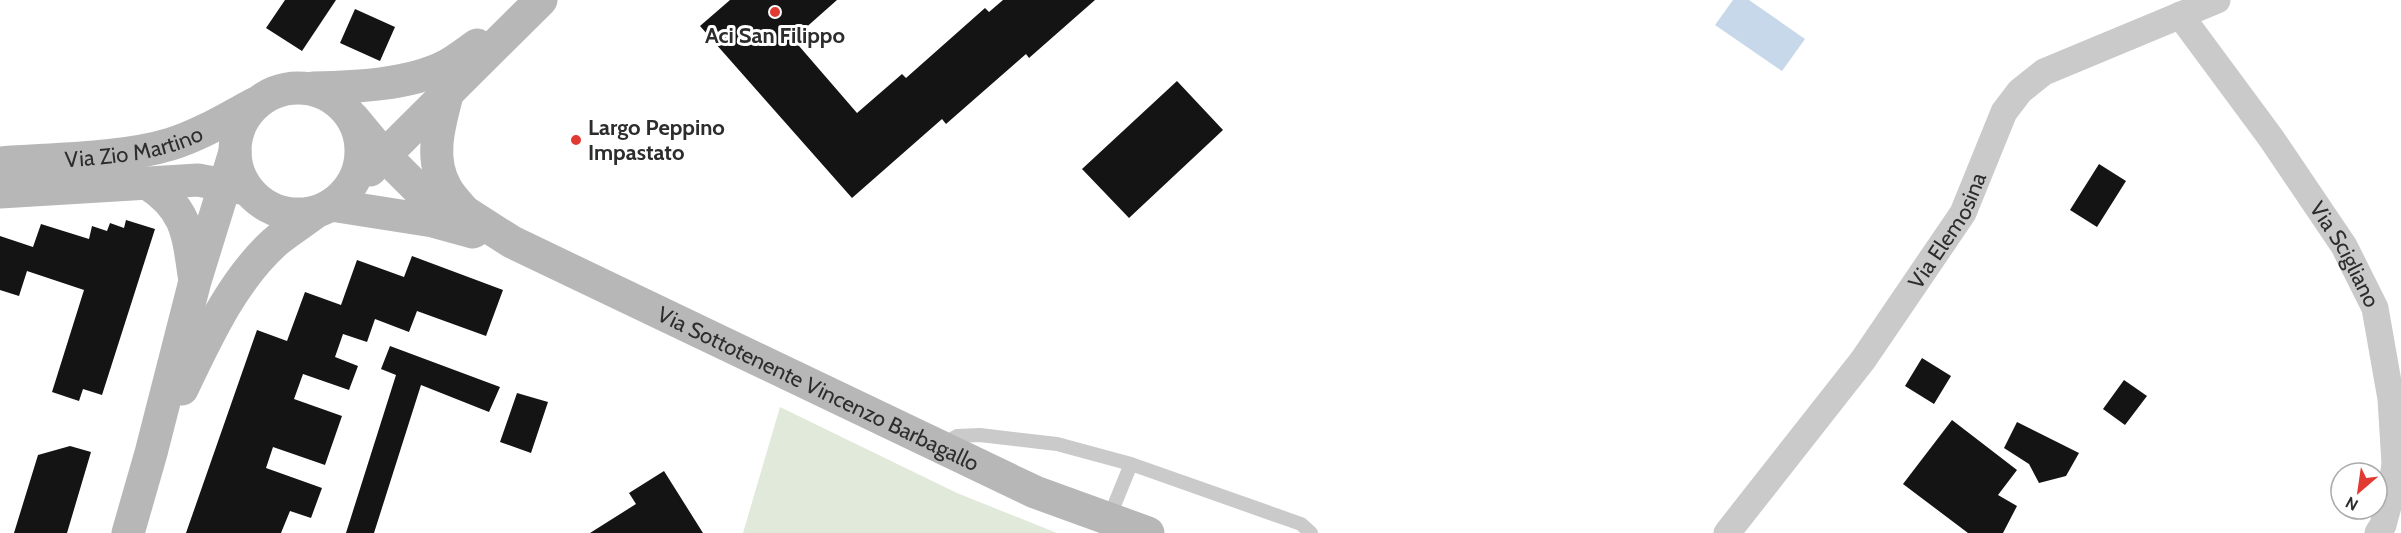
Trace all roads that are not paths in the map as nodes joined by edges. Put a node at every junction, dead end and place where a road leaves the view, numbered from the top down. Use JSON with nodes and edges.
{"nodes":[{"id":1,"x":2217,"y":0,"type":"edge"},
{"id":2,"x":532,"y":8,"type":"edge"},
{"id":3,"x":2180,"y":15,"type":"junction"},
{"id":4,"x":306,"y":88,"type":"junction"},
{"id":5,"x":448,"y":93,"type":"junction"},
{"id":6,"x":259,"y":101,"type":"junction"},
{"id":7,"x":353,"y":118,"type":"junction"},
{"id":8,"x":386,"y":157,"type":"junction"},
{"id":9,"x":0,"y":163,"type":"edge"},
{"id":10,"x":147,"y":183,"type":"junction"},
{"id":11,"x":237,"y":187,"type":"junction"},
{"id":12,"x":0,"y":192,"type":"edge"},
{"id":13,"x":332,"y":202,"type":"junction"},
{"id":14,"x":465,"y":213,"type":"junction"},
{"id":15,"x":512,"y":243,"type":"junction"},
{"id":16,"x":195,"y":281,"type":"junction"},
{"id":17,"x":938,"y":447,"type":"junction"},
{"id":18,"x":151,"y":453,"type":"junction"},
{"id":19,"x":1131,"y":464,"type":"junction"},
{"id":20,"x":1132,"y":528,"type":"edge"},
{"id":21,"x":128,"y":533,"type":"edge"},
{"id":22,"x":1311,"y":533,"type":"edge"},
{"id":23,"x":1727,"y":533,"type":"edge"},
{"id":24,"x":2378,"y":533,"type":"edge"}],
"edges":[{"from":1,"to":3,"type":"street","name":"Via Elemosina"},
{"from":2,"to":4,"type":"street"},
{"from":2,"to":5,"type":"street"},
{"from":3,"to":23,"type":"street","name":"Via Elemosina"},
{"from":3,"to":24,"type":"street","name":"Via Scigliano"},
{"from":4,"to":6,"type":"street"},
{"from":4,"to":7,"type":"street"},
{"from":5,"to":8,"type":"street"},
{"from":5,"to":14,"type":"street"},
{"from":6,"to":9,"type":"street","name":"Via Zio Martino"},
{"from":6,"to":11,"type":"street"},
{"from":7,"to":8,"type":"street"},
{"from":7,"to":13,"type":"street"},
{"from":8,"to":13,"type":"street"},
{"from":8,"to":14,"type":"street"},
{"from":10,"to":11,"type":"street","name":"Via Zio Martino"},
{"from":10,"to":12,"type":"street","name":"Via Zio Martino"},
{"from":10,"to":16,"type":"street"},
{"from":11,"to":13,"type":"street"},
{"from":11,"to":16,"type":"street"},
{"from":13,"to":15,"type":"street"},
{"from":13,"to":18,"type":"street"},
{"from":14,"to":15,"type":"street"},
{"from":15,"to":17,"type":"street","name":"Via Sottotenente Vincenzo Barbagallo"},
{"from":16,"to":18,"type":"street"},
{"from":17,"to":19,"type":"lane"},
{"from":17,"to":20,"type":"street","name":"Via Sottotenente Vincenzo Barbagallo"},
{"from":18,"to":21,"type":"street"},
{"from":19,"to":20,"type":"lane"},
{"from":19,"to":22,"type":"lane"}]}
